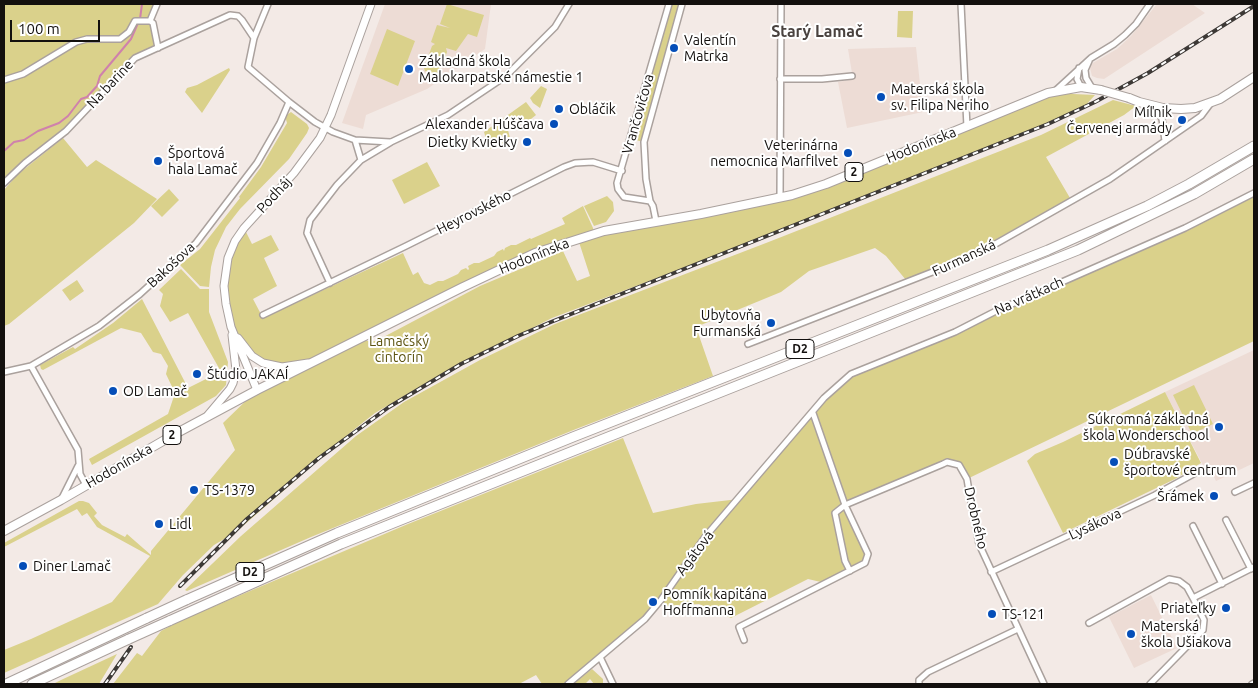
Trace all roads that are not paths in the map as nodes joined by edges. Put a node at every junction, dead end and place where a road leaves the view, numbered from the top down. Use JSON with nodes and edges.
{"nodes":[{"id":1,"x":158,"y":4,"type":"edge"},
{"id":2,"x":268,"y":4,"type":"edge"},
{"id":3,"x":371,"y":4,"type":"edge"},
{"id":4,"x":569,"y":4,"type":"edge"},
{"id":5,"x":669,"y":4,"type":"edge"},
{"id":6,"x":682,"y":4,"type":"edge"},
{"id":7,"x":781,"y":4,"type":"edge"},
{"id":8,"x":961,"y":4,"type":"edge"},
{"id":9,"x":1148,"y":5,"type":"edge"},
{"id":10,"x":150,"y":21,"type":"junction"},
{"id":11,"x":254,"y":38,"type":"junction"},
{"id":12,"x":158,"y":48,"type":"junction"},
{"id":13,"x":1089,"y":60,"type":"junction"},
{"id":14,"x":1079,"y":68,"type":"junction"},
{"id":15,"x":852,"y":76,"type":"dead end"},
{"id":16,"x":1254,"y":77,"type":"edge"},
{"id":17,"x":1086,"y":78,"type":"junction"},
{"id":18,"x":780,"y":79,"type":"junction"},
{"id":19,"x":4,"y":80,"type":"edge"},
{"id":20,"x":1081,"y":87,"type":"junction"},
{"id":21,"x":1092,"y":88,"type":"junction"},
{"id":22,"x":1054,"y":91,"type":"junction"},
{"id":23,"x":289,"y":102,"type":"junction"},
{"id":24,"x":1210,"y":104,"type":"junction"},
{"id":25,"x":1155,"y":106,"type":"junction"},
{"id":26,"x":967,"y":127,"type":"junction"},
{"id":27,"x":325,"y":128,"type":"junction"},
{"id":28,"x":355,"y":140,"type":"junction"},
{"id":29,"x":1165,"y":141,"type":"junction"},
{"id":30,"x":391,"y":142,"type":"junction"},
{"id":31,"x":1254,"y":146,"type":"edge"},
{"id":32,"x":1254,"y":159,"type":"edge"},
{"id":33,"x":361,"y":160,"type":"junction"},
{"id":34,"x":622,"y":171,"type":"junction"},
{"id":35,"x":4,"y":183,"type":"edge"},
{"id":36,"x":1254,"y":193,"type":"edge"},
{"id":37,"x":780,"y":198,"type":"junction"},
{"id":38,"x":650,"y":201,"type":"junction"},
{"id":39,"x":656,"y":221,"type":"junction"},
{"id":40,"x":330,"y":283,"type":"junction"},
{"id":41,"x":263,"y":315,"type":"dead end"},
{"id":42,"x":231,"y":327,"type":"junction"},
{"id":43,"x":748,"y":344,"type":"dead end"},
{"id":44,"x":310,"y":363,"type":"junction"},
{"id":45,"x":31,"y":366,"type":"junction"},
{"id":46,"x":4,"y":372,"type":"edge"},
{"id":47,"x":257,"y":390,"type":"junction"},
{"id":48,"x":813,"y":413,"type":"junction"},
{"id":49,"x":208,"y":415,"type":"junction"},
{"id":50,"x":79,"y":463,"type":"junction"},
{"id":51,"x":1197,"y":472,"type":"dead end"},
{"id":52,"x":1254,"y":483,"type":"edge"},
{"id":53,"x":86,"y":485,"type":"junction"},
{"id":54,"x":1235,"y":492,"type":"dead end"},
{"id":55,"x":61,"y":500,"type":"junction"},
{"id":56,"x":845,"y":505,"type":"junction"},
{"id":57,"x":1226,"y":520,"type":"dead end"},
{"id":58,"x":1193,"y":526,"type":"dead end"},
{"id":59,"x":4,"y":530,"type":"edge"},
{"id":60,"x":1252,"y":568,"type":"edge"},
{"id":61,"x":850,"y":571,"type":"junction"},
{"id":62,"x":992,"y":572,"type":"junction"},
{"id":63,"x":1222,"y":584,"type":"junction"},
{"id":64,"x":1193,"y":598,"type":"junction"},
{"id":65,"x":1089,"y":622,"type":"dead end"},
{"id":66,"x":1018,"y":629,"type":"junction"},
{"id":67,"x":744,"y":640,"type":"dead end"},
{"id":68,"x":600,"y":657,"type":"junction"},
{"id":69,"x":6,"y":684,"type":"edge"},
{"id":70,"x":34,"y":684,"type":"edge"},
{"id":71,"x":568,"y":684,"type":"edge"},
{"id":72,"x":613,"y":684,"type":"edge"},
{"id":73,"x":918,"y":684,"type":"edge"},
{"id":74,"x":1044,"y":684,"type":"edge"},
{"id":75,"x":1150,"y":684,"type":"edge"}],
"edges":[{"from":1,"to":10,"type":"street"},
{"from":2,"to":11,"type":"street"},
{"from":3,"to":27,"type":"street","name":"Podháj"},
{"from":4,"to":30,"type":"street"},
{"from":5,"to":34,"type":"street","name":"Vrančovičova"},
{"from":6,"to":38,"type":"street","name":"Vrančovičova"},
{"from":7,"to":18,"type":"street"},
{"from":8,"to":26,"type":"street"},
{"from":9,"to":13,"type":"street"},
{"from":10,"to":12,"type":"street"},
{"from":10,"to":19,"type":"street"},
{"from":11,"to":12,"type":"street","name":"Na barine"},
{"from":11,"to":23,"type":"street"},
{"from":12,"to":35,"type":"street","name":"Na barine"},
{"from":13,"to":14,"type":"street"},
{"from":13,"to":17,"type":"street"},
{"from":14,"to":20,"type":"street"},
{"from":14,"to":22,"type":"street"},
{"from":15,"to":18,"type":"street"},
{"from":16,"to":24,"type":"main road","number":"2"},
{"from":17,"to":20,"type":"street"},
{"from":17,"to":21,"type":"street"},
{"from":18,"to":37,"type":"street"},
{"from":20,"to":21,"type":"main road","name":"Hodonínska","number":"2"},
{"from":20,"to":22,"type":"main road","name":"Hodonínska","number":"2"},
{"from":21,"to":25,"type":"main road","name":"Hodonínska","number":"2","bridge":true},
{"from":22,"to":26,"type":"main road","name":"Hodonínska","number":"2"},
{"from":23,"to":27,"type":"street"},
{"from":23,"to":45,"type":"street","name":"Bakošova"},
{"from":24,"to":25,"type":"main road","number":"2"},
{"from":24,"to":29,"type":"street","name":"Furmanská"},
{"from":25,"to":29,"type":"street"},
{"from":26,"to":37,"type":"main road","name":"Hodonínska","number":"2"},
{"from":27,"to":28,"type":"street"},
{"from":27,"to":42,"type":"street","name":"Podháj"},
{"from":28,"to":30,"type":"street"},
{"from":28,"to":33,"type":"street"},
{"from":29,"to":43,"type":"street","name":"Furmanská"},
{"from":30,"to":33,"type":"street"},
{"from":31,"to":69,"type":"highway","number":"D2","bridge":true},
{"from":32,"to":70,"type":"highway","number":"D2","bridge":true},
{"from":33,"to":40,"type":"street"},
{"from":34,"to":38,"type":"street","name":"Vrančovičova"},
{"from":34,"to":40,"type":"street","name":"Heyrovského"},
{"from":36,"to":48,"type":"street","name":"Na vrátkach"},
{"from":37,"to":39,"type":"main road","name":"Hodonínska","number":"2"},
{"from":38,"to":39,"type":"street","name":"Vrančovičova"},
{"from":39,"to":44,"type":"main road","name":"Hodonínska","number":"2"},
{"from":40,"to":41,"type":"street","name":"Heyrovského"},
{"from":42,"to":44,"type":"street"},
{"from":42,"to":47,"type":"street","name":"Podháj"},
{"from":42,"to":49,"type":"street"},
{"from":44,"to":47,"type":"main road","name":"Hodonínska","number":"2"},
{"from":45,"to":46,"type":"street","name":"Bakošova"},
{"from":45,"to":50,"type":"street"},
{"from":47,"to":49,"type":"main road","name":"Hodonínska","number":"2"},
{"from":48,"to":56,"type":"street"},
{"from":48,"to":68,"type":"street","name":"Agátová"},
{"from":49,"to":53,"type":"main road","name":"Hodonínska","number":"2"},
{"from":50,"to":53,"type":"street"},
{"from":50,"to":55,"type":"street"},
{"from":51,"to":62,"type":"street","name":"Lysákova"},
{"from":52,"to":54,"type":"street"},
{"from":53,"to":55,"type":"main road","name":"Hodonínska","number":"2"},
{"from":55,"to":59,"type":"main road","name":"Hodonínska","number":"2"},
{"from":56,"to":61,"type":"street"},
{"from":56,"to":61,"type":"street"},
{"from":56,"to":62,"type":"street","name":"Drobného"},
{"from":57,"to":60,"type":"street"},
{"from":58,"to":63,"type":"street"},
{"from":60,"to":63,"type":"street"},
{"from":61,"to":67,"type":"street"},
{"from":62,"to":66,"type":"street","name":"Drobného"},
{"from":63,"to":64,"type":"street"},
{"from":64,"to":65,"type":"street"},
{"from":64,"to":75,"type":"street"},
{"from":66,"to":73,"type":"street"},
{"from":66,"to":74,"type":"street","name":"Drobného"},
{"from":68,"to":71,"type":"street","name":"Agátová"},
{"from":68,"to":72,"type":"street"}]}
